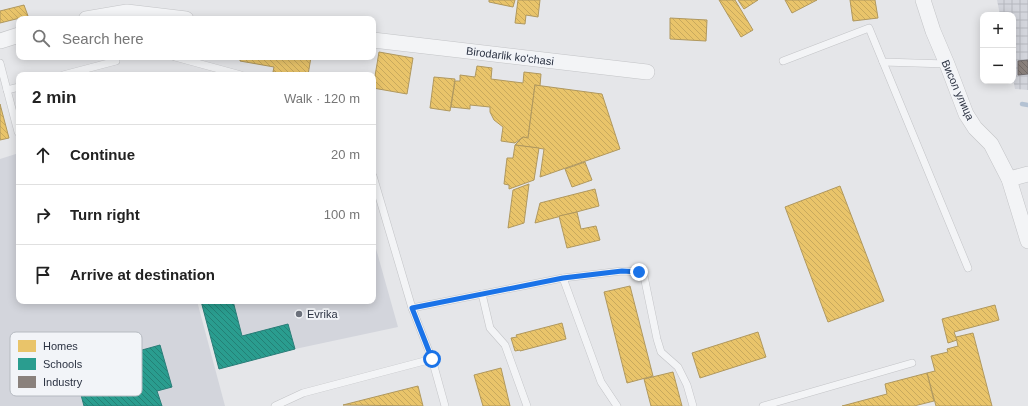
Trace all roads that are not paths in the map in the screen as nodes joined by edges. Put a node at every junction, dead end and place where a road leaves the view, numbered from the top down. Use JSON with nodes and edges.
{"nodes":[{"id":1,"x":923,"y":0,"type":"edge"},
{"id":2,"x":128,"y":6,"type":"edge"},
{"id":3,"x":96,"y":16,"type":"edge"},
{"id":4,"x":173,"y":16,"type":"edge"},
{"id":5,"x":16,"y":36,"type":"edge"},
{"id":6,"x":376,"y":40,"type":"edge"},
{"id":7,"x":0,"y":41,"type":"edge"},
{"id":8,"x":186,"y":60,"type":"edge"},
{"id":9,"x":116,"y":61,"type":"dead end"},
{"id":10,"x":783,"y":61,"type":"dead end"},
{"id":11,"x":883,"y":62,"type":"junction"},
{"id":12,"x":0,"y":63,"type":"edge"},
{"id":13,"x":947,"y":64,"type":"junction"},
{"id":14,"x":74,"y":72,"type":"edge"},
{"id":15,"x":230,"y":72,"type":"edge"},
{"id":16,"x":647,"y":72,"type":"dead end"},
{"id":17,"x":16,"y":88,"type":"edge"},
{"id":18,"x":7,"y":90,"type":"junction"},
{"id":19,"x":16,"y":124,"type":"edge"},
{"id":20,"x":1028,"y":174,"type":"edge"},
{"id":21,"x":1009,"y":179,"type":"junction"},
{"id":22,"x":376,"y":186,"type":"edge"},
{"id":23,"x":1028,"y":241,"type":"edge"},
{"id":24,"x":968,"y":268,"type":"dead end"},
{"id":25,"x":563,"y":278,"type":"junction"},
{"id":26,"x":482,"y":294,"type":"junction"},
{"id":27,"x":412,"y":308,"type":"junction"},
{"id":28,"x":432,"y":359,"type":"junction"},
{"id":29,"x":912,"y":363,"type":"dead end"},
{"id":30,"x":275,"y":406,"type":"edge"},
{"id":31,"x":445,"y":406,"type":"edge"},
{"id":32,"x":528,"y":406,"type":"edge"},
{"id":33,"x":617,"y":406,"type":"edge"},
{"id":34,"x":693,"y":406,"type":"edge"},
{"id":35,"x":763,"y":406,"type":"edge"}],
"edges":[{"from":1,"to":13,"type":"street","name":"Висол улица"},
{"from":2,"to":3,"type":"street"},
{"from":2,"to":4,"type":"street"},
{"from":5,"to":7,"type":"street"},
{"from":6,"to":16,"type":"street","name":"Birodarlik ko'chasi"},
{"from":8,"to":15,"type":"lane"},
{"from":9,"to":14,"type":"lane"},
{"from":10,"to":11,"type":"lane"},
{"from":11,"to":13,"type":"lane"},
{"from":11,"to":24,"type":"lane"},
{"from":12,"to":18,"type":"lane"},
{"from":13,"to":21,"type":"street","name":"Висол улица"},
{"from":17,"to":18,"type":"lane"},
{"from":18,"to":19,"type":"lane"},
{"from":20,"to":21,"type":"street"},
{"from":21,"to":23,"type":"street","name":"Висол улица"},
{"from":22,"to":27,"type":"lane"},
{"from":25,"to":26,"type":"lane"},
{"from":25,"to":33,"type":"lane"},
{"from":25,"to":34,"type":"lane"},
{"from":26,"to":27,"type":"lane"},
{"from":26,"to":32,"type":"lane"},
{"from":27,"to":28,"type":"lane"},
{"from":28,"to":30,"type":"lane"},
{"from":28,"to":31,"type":"lane"},
{"from":29,"to":35,"type":"lane"}]}
